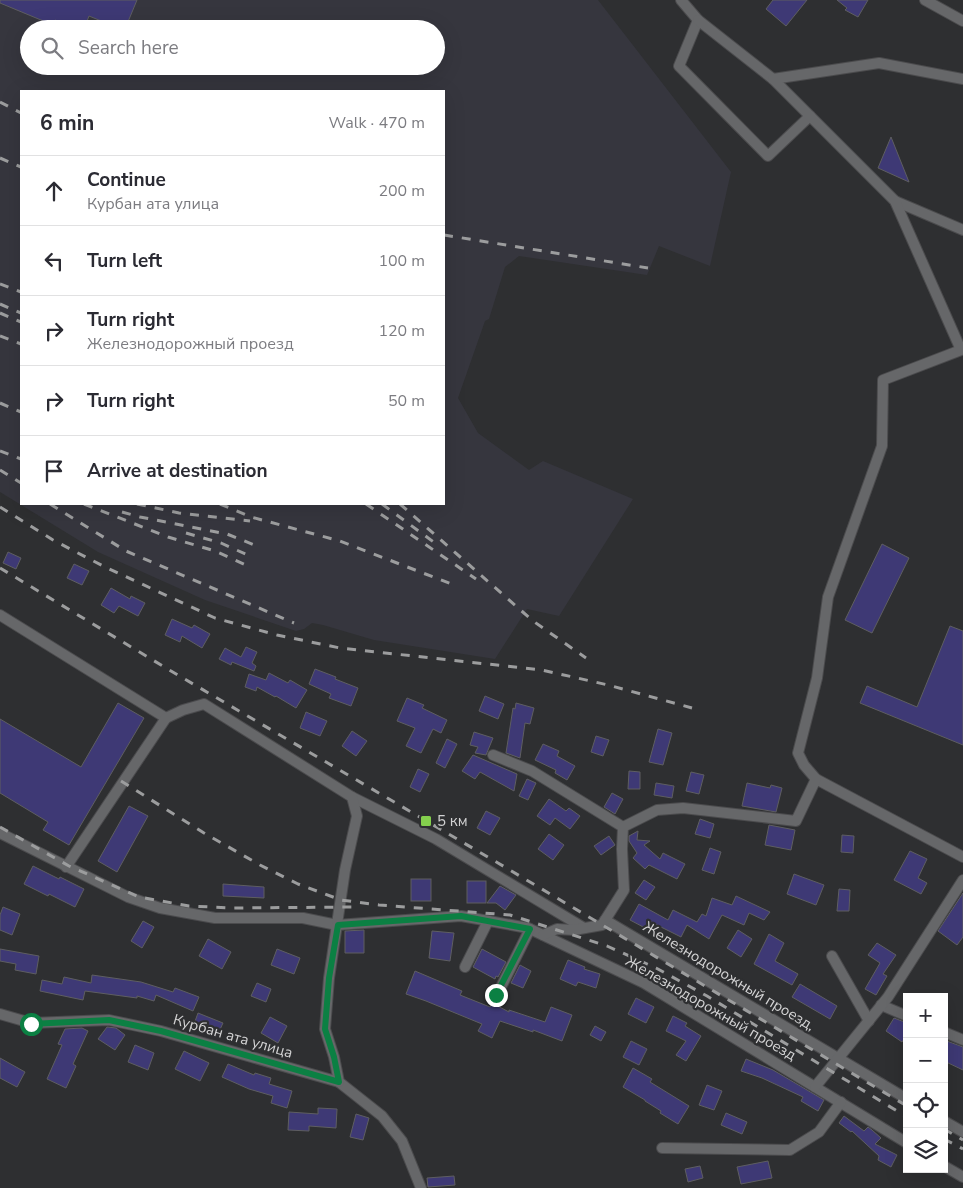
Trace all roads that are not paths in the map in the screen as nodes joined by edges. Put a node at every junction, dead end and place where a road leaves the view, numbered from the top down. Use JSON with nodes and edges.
{"nodes":[{"id":1,"x":681,"y":0,"type":"edge"},
{"id":2,"x":925,"y":0,"type":"edge"},
{"id":3,"x":698,"y":20,"type":"junction"},
{"id":4,"x":963,"y":20,"type":"edge"},
{"id":5,"x":773,"y":79,"type":"junction"},
{"id":6,"x":963,"y":79,"type":"edge"},
{"id":7,"x":810,"y":116,"type":"junction"},
{"id":8,"x":895,"y":201,"type":"junction"},
{"id":9,"x":963,"y":230,"type":"edge"},
{"id":10,"x":962,"y":350,"type":"edge"},
{"id":11,"x":0,"y":615,"type":"edge"},
{"id":12,"x":166,"y":718,"type":"junction"},
{"id":13,"x":493,"y":755,"type":"dead end"},
{"id":14,"x":816,"y":779,"type":"junction"},
{"id":15,"x":352,"y":797,"type":"junction"},
{"id":16,"x":624,"y":827,"type":"junction"},
{"id":17,"x":0,"y":834,"type":"edge"},
{"id":18,"x":963,"y":857,"type":"edge"},
{"id":19,"x":66,"y":867,"type":"junction"},
{"id":20,"x":963,"y":880,"type":"edge"},
{"id":21,"x":605,"y":920,"type":"junction"},
{"id":22,"x":488,"y":921,"type":"junction"},
{"id":23,"x":338,"y":925,"type":"junction"},
{"id":24,"x":584,"y":928,"type":"junction"},
{"id":25,"x":530,"y":929,"type":"junction"},
{"id":26,"x":543,"y":935,"type":"junction"},
{"id":27,"x":832,"y":956,"type":"dead end"},
{"id":28,"x":465,"y":967,"type":"dead end"},
{"id":29,"x":496,"y":995,"type":"dead end"},
{"id":30,"x":881,"y":1005,"type":"junction"},
{"id":31,"x":0,"y":1014,"type":"edge"},
{"id":32,"x":903,"y":1014,"type":"edge"},
{"id":33,"x":869,"y":1021,"type":"junction"},
{"id":34,"x":948,"y":1034,"type":"edge"},
{"id":35,"x":963,"y":1040,"type":"edge"},
{"id":36,"x":838,"y":1058,"type":"junction"},
{"id":37,"x":339,"y":1082,"type":"junction"},
{"id":38,"x":815,"y":1086,"type":"junction"},
{"id":39,"x":903,"y":1097,"type":"edge"},
{"id":40,"x":841,"y":1102,"type":"junction"},
{"id":41,"x":948,"y":1123,"type":"edge"},
{"id":42,"x":963,"y":1132,"type":"edge"},
{"id":43,"x":903,"y":1141,"type":"edge"},
{"id":44,"x":662,"y":1148,"type":"dead end"},
{"id":45,"x":948,"y":1168,"type":"edge"},
{"id":46,"x":963,"y":1177,"type":"edge"},
{"id":47,"x":421,"y":1188,"type":"edge"}],
"edges":[{"from":1,"to":3,"type":"street"},
{"from":2,"to":4,"type":"street"},
{"from":3,"to":5,"type":"street"},
{"from":3,"to":7,"type":"street"},
{"from":5,"to":6,"type":"street"},
{"from":5,"to":7,"type":"street"},
{"from":7,"to":8,"type":"street"},
{"from":8,"to":9,"type":"street"},
{"from":8,"to":10,"type":"street"},
{"from":10,"to":14,"type":"street"},
{"from":11,"to":12,"type":"street"},
{"from":12,"to":15,"type":"street"},
{"from":12,"to":19,"type":"street"},
{"from":13,"to":16,"type":"street"},
{"from":14,"to":16,"type":"street"},
{"from":14,"to":18,"type":"street"},
{"from":15,"to":23,"type":"street"},
{"from":15,"to":24,"type":"street"},
{"from":16,"to":21,"type":"street"},
{"from":17,"to":19,"type":"street","name":"Железнодорожный проезд"},
{"from":19,"to":23,"type":"street","name":"Железнодорожный проезд"},
{"from":20,"to":30,"type":"street"},
{"from":21,"to":24,"type":"street"},
{"from":21,"to":36,"type":"street","name":"Железнодорожный проезд,"},
{"from":22,"to":23,"type":"street","name":"Железнодорожный проезд"},
{"from":22,"to":25,"type":"street","name":"Железнодорожный проезд"},
{"from":22,"to":28,"type":"street"},
{"from":23,"to":37,"type":"street"},
{"from":24,"to":26,"type":"street"},
{"from":25,"to":26,"type":"street","name":"Железнодорожный проезд"},
{"from":25,"to":29,"type":"street"},
{"from":26,"to":38,"type":"street","name":"Железнодорожный проезд"},
{"from":27,"to":33,"type":"street"},
{"from":30,"to":32,"type":"street"},
{"from":30,"to":33,"type":"street"},
{"from":31,"to":37,"type":"street","name":"Курбан ата улица"},
{"from":33,"to":36,"type":"street"},
{"from":34,"to":35,"type":"street"},
{"from":36,"to":38,"type":"street"},
{"from":36,"to":39,"type":"street","name":"Железнодорожный проезд,"},
{"from":37,"to":47,"type":"street"},
{"from":38,"to":40,"type":"street","name":"Железнодорожный проезд"},
{"from":40,"to":43,"type":"street","name":"Железнодорожный проезд"},
{"from":40,"to":44,"type":"street"},
{"from":41,"to":42,"type":"street"},
{"from":45,"to":46,"type":"street"}]}
